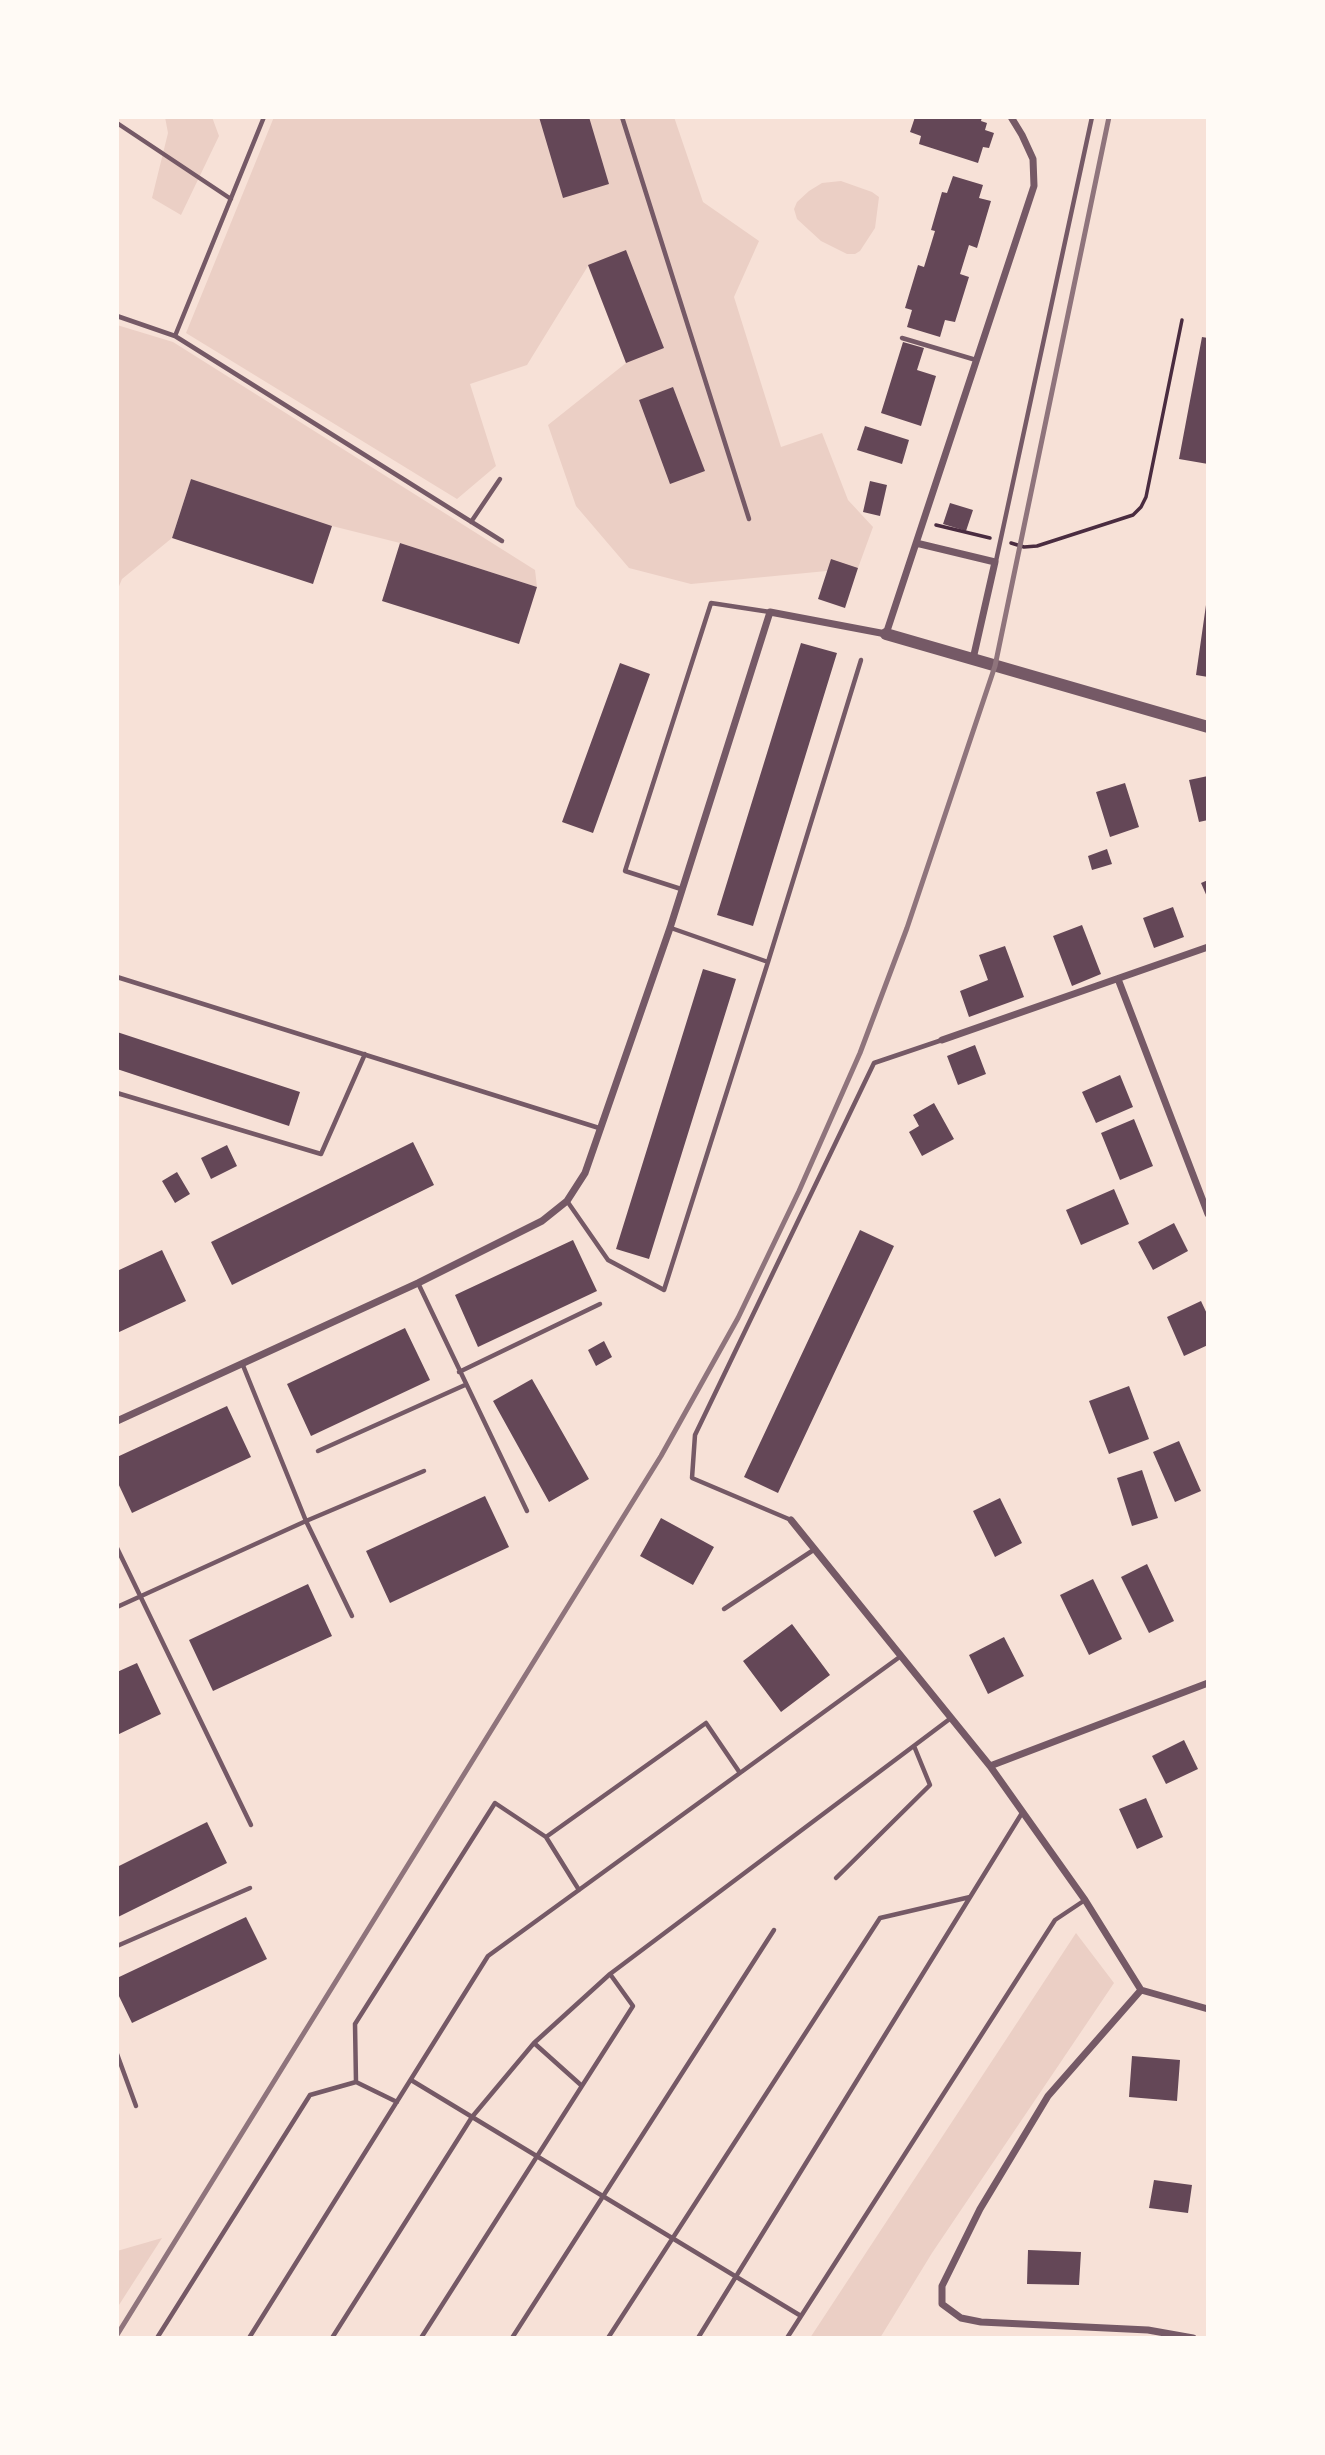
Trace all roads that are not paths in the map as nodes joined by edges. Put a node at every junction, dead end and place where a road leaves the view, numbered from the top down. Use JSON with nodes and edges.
{"nodes":[{"id":1,"x":264,"y":117,"type":"edge"},
{"id":2,"x":622,"y":117,"type":"edge"},
{"id":3,"x":1011,"y":117,"type":"edge"},
{"id":4,"x":1092,"y":117,"type":"edge"},
{"id":5,"x":117,"y":124,"type":"edge"},
{"id":6,"x":231,"y":198,"type":"junction"},
{"id":7,"x":117,"y":316,"type":"edge"},
{"id":8,"x":176,"y":336,"type":"junction"},
{"id":9,"x":902,"y":338,"type":"dead end"},
{"id":10,"x":976,"y":360,"type":"junction"},
{"id":11,"x":500,"y":479,"type":"dead end"},
{"id":12,"x":748,"y":519,"type":"dead end"},
{"id":13,"x":471,"y":522,"type":"junction"},
{"id":14,"x":502,"y":541,"type":"dead end"},
{"id":15,"x":916,"y":543,"type":"junction"},
{"id":16,"x":995,"y":562,"type":"junction"},
{"id":17,"x":770,"y":612,"type":"junction"},
{"id":18,"x":886,"y":634,"type":"junction"},
{"id":19,"x":972,"y":659,"type":"junction"},
{"id":20,"x":860,"y":660,"type":"dead end"},
{"id":21,"x":1208,"y":727,"type":"edge"},
{"id":22,"x":681,"y":889,"type":"junction"},
{"id":23,"x":670,"y":928,"type":"junction"},
{"id":24,"x":1208,"y":947,"type":"edge"},
{"id":25,"x":768,"y":962,"type":"junction"},
{"id":26,"x":117,"y":977,"type":"edge"},
{"id":27,"x":1118,"y":979,"type":"junction"},
{"id":28,"x":942,"y":1040,"type":"joint"},
{"id":29,"x":365,"y":1054,"type":"junction"},
{"id":30,"x":117,"y":1093,"type":"edge"},
{"id":31,"x":599,"y":1129,"type":"junction"},
{"id":32,"x":568,"y":1201,"type":"junction"},
{"id":33,"x":1208,"y":1214,"type":"edge"},
{"id":34,"x":418,"y":1283,"type":"junction"},
{"id":35,"x":600,"y":1304,"type":"dead end"},
{"id":36,"x":242,"y":1362,"type":"junction"},
{"id":37,"x":459,"y":1372,"type":"junction"},
{"id":38,"x":465,"y":1385,"type":"junction"},
{"id":39,"x":117,"y":1421,"type":"edge"},
{"id":40,"x":318,"y":1451,"type":"dead end"},
{"id":41,"x":425,"y":1471,"type":"dead end"},
{"id":42,"x":527,"y":1511,"type":"dead end"},
{"id":43,"x":791,"y":1520,"type":"joint"},
{"id":44,"x":306,"y":1521,"type":"junction"},
{"id":45,"x":117,"y":1548,"type":"edge"},
{"id":46,"x":814,"y":1549,"type":"junction"},
{"id":47,"x":140,"y":1596,"type":"junction"},
{"id":48,"x":117,"y":1608,"type":"edge"},
{"id":49,"x":724,"y":1609,"type":"dead end"},
{"id":50,"x":352,"y":1616,"type":"dead end"},
{"id":51,"x":901,"y":1656,"type":"junction"},
{"id":52,"x":1208,"y":1683,"type":"edge"},
{"id":53,"x":951,"y":1718,"type":"junction"},
{"id":54,"x":914,"y":1746,"type":"junction"},
{"id":55,"x":990,"y":1766,"type":"junction"},
{"id":56,"x":740,"y":1773,"type":"junction"},
{"id":57,"x":1023,"y":1813,"type":"junction"},
{"id":58,"x":251,"y":1825,"type":"dead end"},
{"id":59,"x":546,"y":1837,"type":"junction"},
{"id":60,"x":836,"y":1878,"type":"dead end"},
{"id":61,"x":250,"y":1888,"type":"dead end"},
{"id":62,"x":579,"y":1890,"type":"junction"},
{"id":63,"x":971,"y":1897,"type":"junction"},
{"id":64,"x":1085,"y":1900,"type":"junction"},
{"id":65,"x":774,"y":1930,"type":"dead end"},
{"id":66,"x":117,"y":1947,"type":"edge"},
{"id":67,"x":610,"y":1974,"type":"junction"},
{"id":68,"x":1141,"y":1990,"type":"junction"},
{"id":69,"x":1208,"y":2009,"type":"edge"},
{"id":70,"x":534,"y":2043,"type":"junction"},
{"id":71,"x":117,"y":2054,"type":"edge"},
{"id":72,"x":411,"y":2080,"type":"junction"},
{"id":73,"x":356,"y":2082,"type":"junction"},
{"id":74,"x":582,"y":2086,"type":"junction"},
{"id":75,"x":397,"y":2102,"type":"junction"},
{"id":76,"x":136,"y":2106,"type":"dead end"},
{"id":77,"x":472,"y":2117,"type":"junction"},
{"id":78,"x":537,"y":2156,"type":"junction"},
{"id":79,"x":603,"y":2196,"type":"junction"},
{"id":80,"x":673,"y":2238,"type":"junction"},
{"id":81,"x":736,"y":2277,"type":"junction"},
{"id":82,"x":801,"y":2316,"type":"junction"},
{"id":83,"x":157,"y":2338,"type":"edge"},
{"id":84,"x":248,"y":2338,"type":"edge"},
{"id":85,"x":332,"y":2338,"type":"edge"},
{"id":86,"x":421,"y":2338,"type":"edge"},
{"id":87,"x":512,"y":2338,"type":"edge"},
{"id":88,"x":608,"y":2338,"type":"edge"},
{"id":89,"x":698,"y":2338,"type":"edge"},
{"id":90,"x":787,"y":2338,"type":"edge"},
{"id":91,"x":1193,"y":2338,"type":"edge"}],
"edges":[{"from":1,"to":6,"type":"lane"},
{"from":2,"to":12,"type":"lane"},
{"from":3,"to":10,"type":"street"},
{"from":4,"to":16,"type":"lane"},
{"from":5,"to":6,"type":"lane"},
{"from":6,"to":8,"type":"lane"},
{"from":7,"to":8,"type":"lane"},
{"from":8,"to":13,"type":"lane"},
{"from":9,"to":10,"type":"lane"},
{"from":10,"to":15,"type":"street"},
{"from":11,"to":13,"type":"lane"},
{"from":13,"to":14,"type":"lane"},
{"from":15,"to":16,"type":"street"},
{"from":15,"to":18,"type":"street"},
{"from":16,"to":19,"type":"street"},
{"from":17,"to":18,"type":"street"},
{"from":17,"to":22,"type":"street"},
{"from":17,"to":22,"type":"lane"},
{"from":18,"to":19,"type":"street"},
{"from":19,"to":21,"type":"street"},
{"from":20,"to":25,"type":"lane"},
{"from":22,"to":23,"type":"street"},
{"from":23,"to":25,"type":"lane"},
{"from":23,"to":31,"type":"street"},
{"from":24,"to":27,"type":"street"},
{"from":25,"to":32,"type":"lane"},
{"from":26,"to":29,"type":"lane"},
{"from":27,"to":28,"type":"street"},
{"from":27,"to":33,"type":"street"},
{"from":28,"to":43,"type":"lane"},
{"from":29,"to":30,"type":"lane"},
{"from":29,"to":31,"type":"lane"},
{"from":31,"to":32,"type":"street"},
{"from":32,"to":34,"type":"street"},
{"from":34,"to":36,"type":"street"},
{"from":34,"to":37,"type":"lane"},
{"from":35,"to":37,"type":"lane"},
{"from":36,"to":39,"type":"street"},
{"from":36,"to":44,"type":"lane"},
{"from":37,"to":38,"type":"lane"},
{"from":38,"to":40,"type":"lane"},
{"from":38,"to":42,"type":"lane"},
{"from":41,"to":44,"type":"lane"},
{"from":43,"to":46,"type":"street"},
{"from":44,"to":47,"type":"lane"},
{"from":44,"to":50,"type":"lane"},
{"from":45,"to":47,"type":"lane"},
{"from":46,"to":49,"type":"lane"},
{"from":46,"to":51,"type":"street"},
{"from":47,"to":48,"type":"lane"},
{"from":47,"to":58,"type":"lane"},
{"from":51,"to":53,"type":"street"},
{"from":51,"to":56,"type":"lane"},
{"from":52,"to":55,"type":"street"},
{"from":53,"to":54,"type":"lane"},
{"from":53,"to":55,"type":"street"},
{"from":54,"to":60,"type":"lane"},
{"from":54,"to":67,"type":"lane"},
{"from":55,"to":57,"type":"street"},
{"from":56,"to":59,"type":"lane"},
{"from":56,"to":62,"type":"lane"},
{"from":57,"to":63,"type":"lane"},
{"from":57,"to":64,"type":"street"},
{"from":59,"to":62,"type":"lane"},
{"from":59,"to":73,"type":"lane"},
{"from":61,"to":66,"type":"lane"},
{"from":62,"to":72,"type":"lane"},
{"from":63,"to":80,"type":"lane"},
{"from":63,"to":81,"type":"lane"},
{"from":64,"to":68,"type":"street"},
{"from":64,"to":82,"type":"lane"},
{"from":65,"to":79,"type":"lane"},
{"from":67,"to":70,"type":"lane"},
{"from":67,"to":74,"type":"lane"},
{"from":68,"to":69,"type":"street"},
{"from":68,"to":91,"type":"street"},
{"from":70,"to":74,"type":"lane"},
{"from":70,"to":77,"type":"lane"},
{"from":71,"to":76,"type":"lane"},
{"from":72,"to":75,"type":"lane"},
{"from":72,"to":77,"type":"lane"},
{"from":73,"to":75,"type":"lane"},
{"from":73,"to":83,"type":"lane"},
{"from":74,"to":78,"type":"lane"},
{"from":75,"to":84,"type":"lane"},
{"from":77,"to":78,"type":"lane"},
{"from":77,"to":85,"type":"lane"},
{"from":78,"to":79,"type":"lane"},
{"from":78,"to":86,"type":"lane"},
{"from":79,"to":80,"type":"lane"},
{"from":79,"to":87,"type":"lane"},
{"from":80,"to":81,"type":"lane"},
{"from":80,"to":88,"type":"lane"},
{"from":81,"to":82,"type":"lane"},
{"from":81,"to":89,"type":"lane"},
{"from":82,"to":90,"type":"lane"}]}
